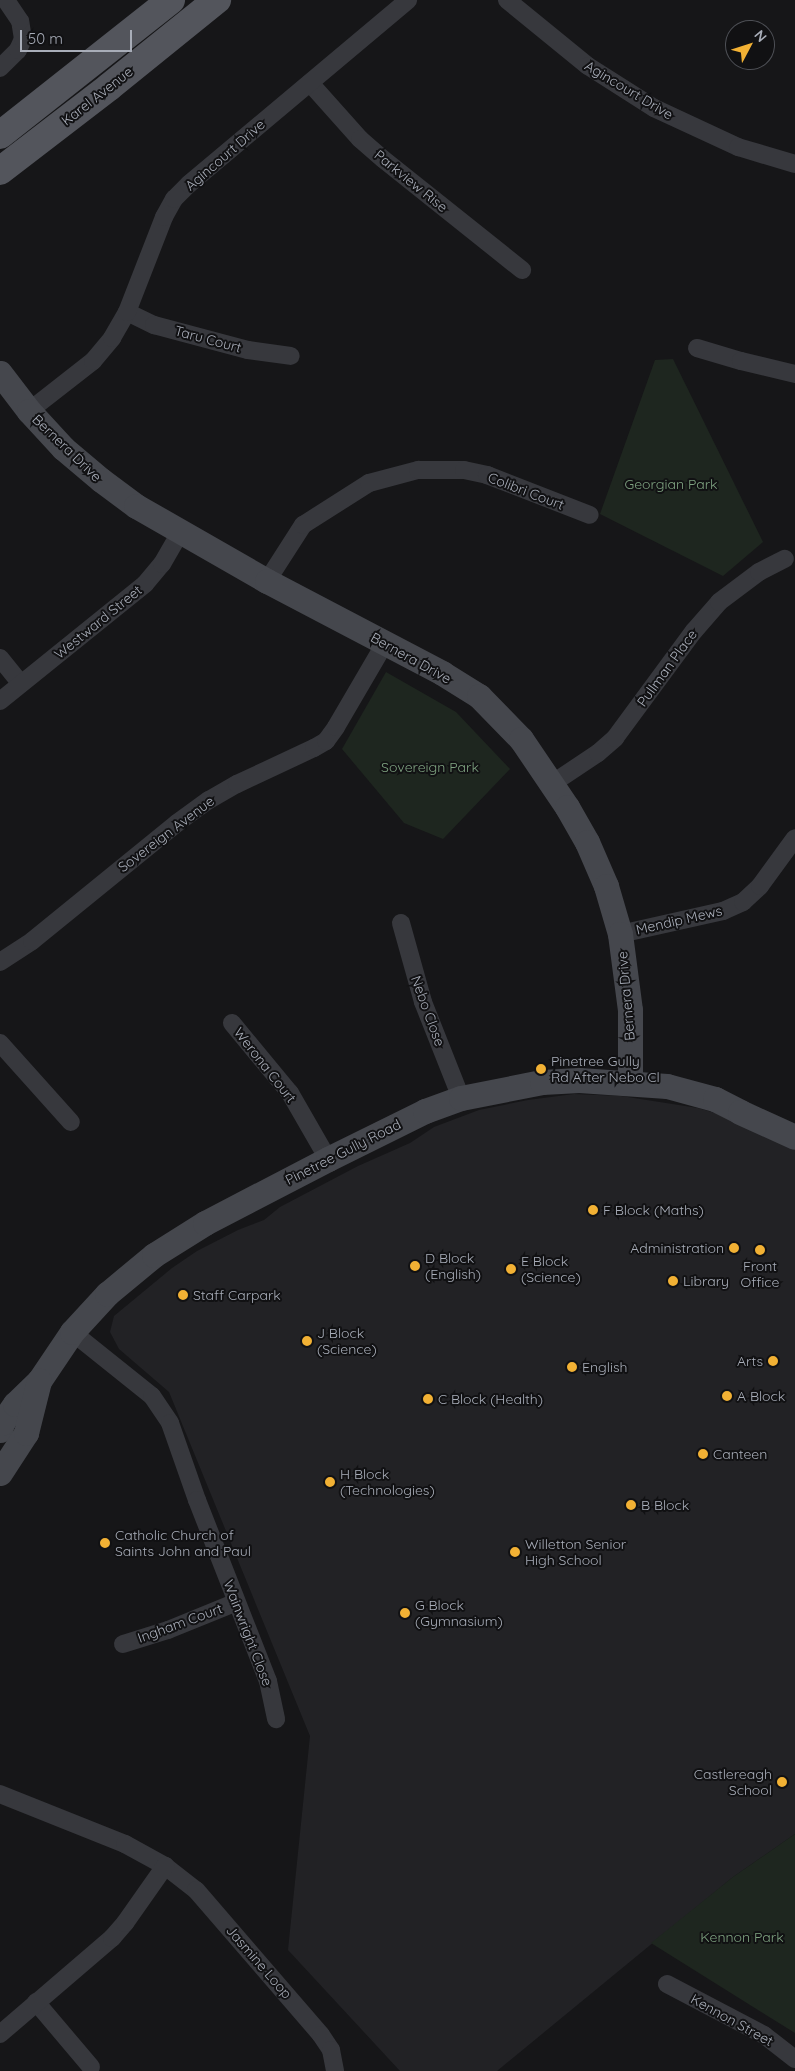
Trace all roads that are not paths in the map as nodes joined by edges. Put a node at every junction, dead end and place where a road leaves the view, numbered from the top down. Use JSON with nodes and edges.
{"nodes":[{"id":1,"x":6,"y":0,"type":"edge"},
{"id":2,"x":171,"y":0,"type":"edge"},
{"id":3,"x":217,"y":0,"type":"edge"},
{"id":4,"x":408,"y":0,"type":"edge"},
{"id":5,"x":507,"y":0,"type":"edge"},
{"id":6,"x":0,"y":68,"type":"edge"},
{"id":7,"x":310,"y":83,"type":"junction"},
{"id":8,"x":0,"y":135,"type":"edge"},
{"id":9,"x":795,"y":164,"type":"edge"},
{"id":10,"x":0,"y":170,"type":"edge"},
{"id":11,"x":522,"y":270,"type":"dead end"},
{"id":12,"x":127,"y":312,"type":"junction"},
{"id":13,"x":697,"y":348,"type":"dead end"},
{"id":14,"x":291,"y":356,"type":"dead end"},
{"id":15,"x":0,"y":373,"type":"edge"},
{"id":16,"x":795,"y":374,"type":"edge"},
{"id":17,"x":29,"y":411,"type":"junction"},
{"id":18,"x":590,"y":515,"type":"dead end"},
{"id":19,"x":181,"y":531,"type":"junction"},
{"id":20,"x":785,"y":559,"type":"dead end"},
{"id":21,"x":267,"y":582,"type":"junction"},
{"id":22,"x":385,"y":643,"type":"junction"},
{"id":23,"x":0,"y":658,"type":"edge"},
{"id":24,"x":21,"y":684,"type":"junction"},
{"id":25,"x":0,"y":701,"type":"edge"},
{"id":26,"x":552,"y":783,"type":"junction"},
{"id":27,"x":795,"y":838,"type":"edge"},
{"id":28,"x":401,"y":923,"type":"dead end"},
{"id":29,"x":620,"y":934,"type":"junction"},
{"id":30,"x":0,"y":962,"type":"edge"},
{"id":31,"x":232,"y":1023,"type":"dead end"},
{"id":32,"x":0,"y":1043,"type":"edge"},
{"id":33,"x":630,"y":1082,"type":"junction"},
{"id":34,"x":461,"y":1098,"type":"junction"},
{"id":35,"x":716,"y":1098,"type":"junction"},
{"id":36,"x":795,"y":1119,"type":"edge"},
{"id":37,"x":71,"y":1122,"type":"dead end"},
{"id":38,"x":795,"y":1137,"type":"edge"},
{"id":39,"x":328,"y":1158,"type":"junction"},
{"id":40,"x":72,"y":1332,"type":"junction"},
{"id":41,"x":38,"y":1381,"type":"junction"},
{"id":42,"x":0,"y":1430,"type":"edge"},
{"id":43,"x":0,"y":1473,"type":"edge"},
{"id":44,"x":237,"y":1602,"type":"junction"},
{"id":45,"x":123,"y":1644,"type":"dead end"},
{"id":46,"x":276,"y":1719,"type":"dead end"},
{"id":47,"x":0,"y":1794,"type":"edge"},
{"id":48,"x":165,"y":1866,"type":"junction"},
{"id":49,"x":667,"y":1984,"type":"dead end"},
{"id":50,"x":36,"y":2002,"type":"junction"},
{"id":51,"x":0,"y":2034,"type":"edge"},
{"id":52,"x":795,"y":2059,"type":"edge"},
{"id":53,"x":91,"y":2067,"type":"dead end"},
{"id":54,"x":335,"y":2071,"type":"edge"}],
"edges":[{"from":1,"to":6,"type":"street"},
{"from":2,"to":8,"type":"main road"},
{"from":3,"to":10,"type":"main road","name":"Karel Avenue"},
{"from":4,"to":7,"type":"street","name":"Agincourt Drive"},
{"from":5,"to":9,"type":"street","name":"Agincourt Drive"},
{"from":7,"to":11,"type":"street","name":"Parkview Rise"},
{"from":7,"to":12,"type":"street","name":"Agincourt Drive"},
{"from":12,"to":14,"type":"street","name":"Taru Court"},
{"from":12,"to":17,"type":"street","name":"Agincourt Drive"},
{"from":13,"to":16,"type":"street"},
{"from":15,"to":17,"type":"main road","name":"Bernera Drive"},
{"from":17,"to":19,"type":"main road","name":"Bernera Drive"},
{"from":18,"to":21,"type":"street","name":"Colibri Court"},
{"from":19,"to":21,"type":"main road","name":"Bernera Drive"},
{"from":19,"to":24,"type":"street","name":"Westward Street"},
{"from":20,"to":26,"type":"street","name":"Pullman Place"},
{"from":21,"to":22,"type":"main road","name":"Bernera Drive"},
{"from":22,"to":26,"type":"main road","name":"Bernera Drive"},
{"from":22,"to":30,"type":"street","name":"Sovereign Avenue"},
{"from":23,"to":24,"type":"street"},
{"from":24,"to":25,"type":"street","name":"Westward Street"},
{"from":26,"to":29,"type":"main road","name":"Bernera Drive"},
{"from":27,"to":29,"type":"street","name":"Mendip Mews"},
{"from":28,"to":34,"type":"street","name":"Nebo Close"},
{"from":29,"to":33,"type":"main road","name":"Bernera Drive"},
{"from":31,"to":39,"type":"street","name":"Werona Court"},
{"from":32,"to":37,"type":"street"},
{"from":33,"to":34,"type":"main road","name":"Pinetree Gully Road"},
{"from":33,"to":35,"type":"main road","name":"Pinetree Gully Road"},
{"from":34,"to":39,"type":"main road","name":"Pinetree Gully Road"},
{"from":35,"to":36,"type":"main road","name":"Pinetree Gully Road"},
{"from":35,"to":38,"type":"main road","name":"Pinetree Gully Road"},
{"from":39,"to":40,"type":"main road","name":"Pinetree Gully Road"},
{"from":40,"to":41,"type":"main road","name":"Pinetree Gully Road"},
{"from":40,"to":44,"type":"street","name":"Wainwright Close"},
{"from":41,"to":42,"type":"main road","name":"Pinetree Gully Road"},
{"from":41,"to":43,"type":"main road","name":"Pinetree Gully Road"},
{"from":44,"to":45,"type":"street","name":"Ingham Court"},
{"from":44,"to":46,"type":"street","name":"Wainwright Close"},
{"from":47,"to":48,"type":"street","name":"Jasmine Loop"},
{"from":48,"to":50,"type":"street"},
{"from":48,"to":54,"type":"street","name":"Jasmine Loop"},
{"from":49,"to":52,"type":"street","name":"Kennon Street"},
{"from":50,"to":51,"type":"street"},
{"from":50,"to":53,"type":"street"}]}
